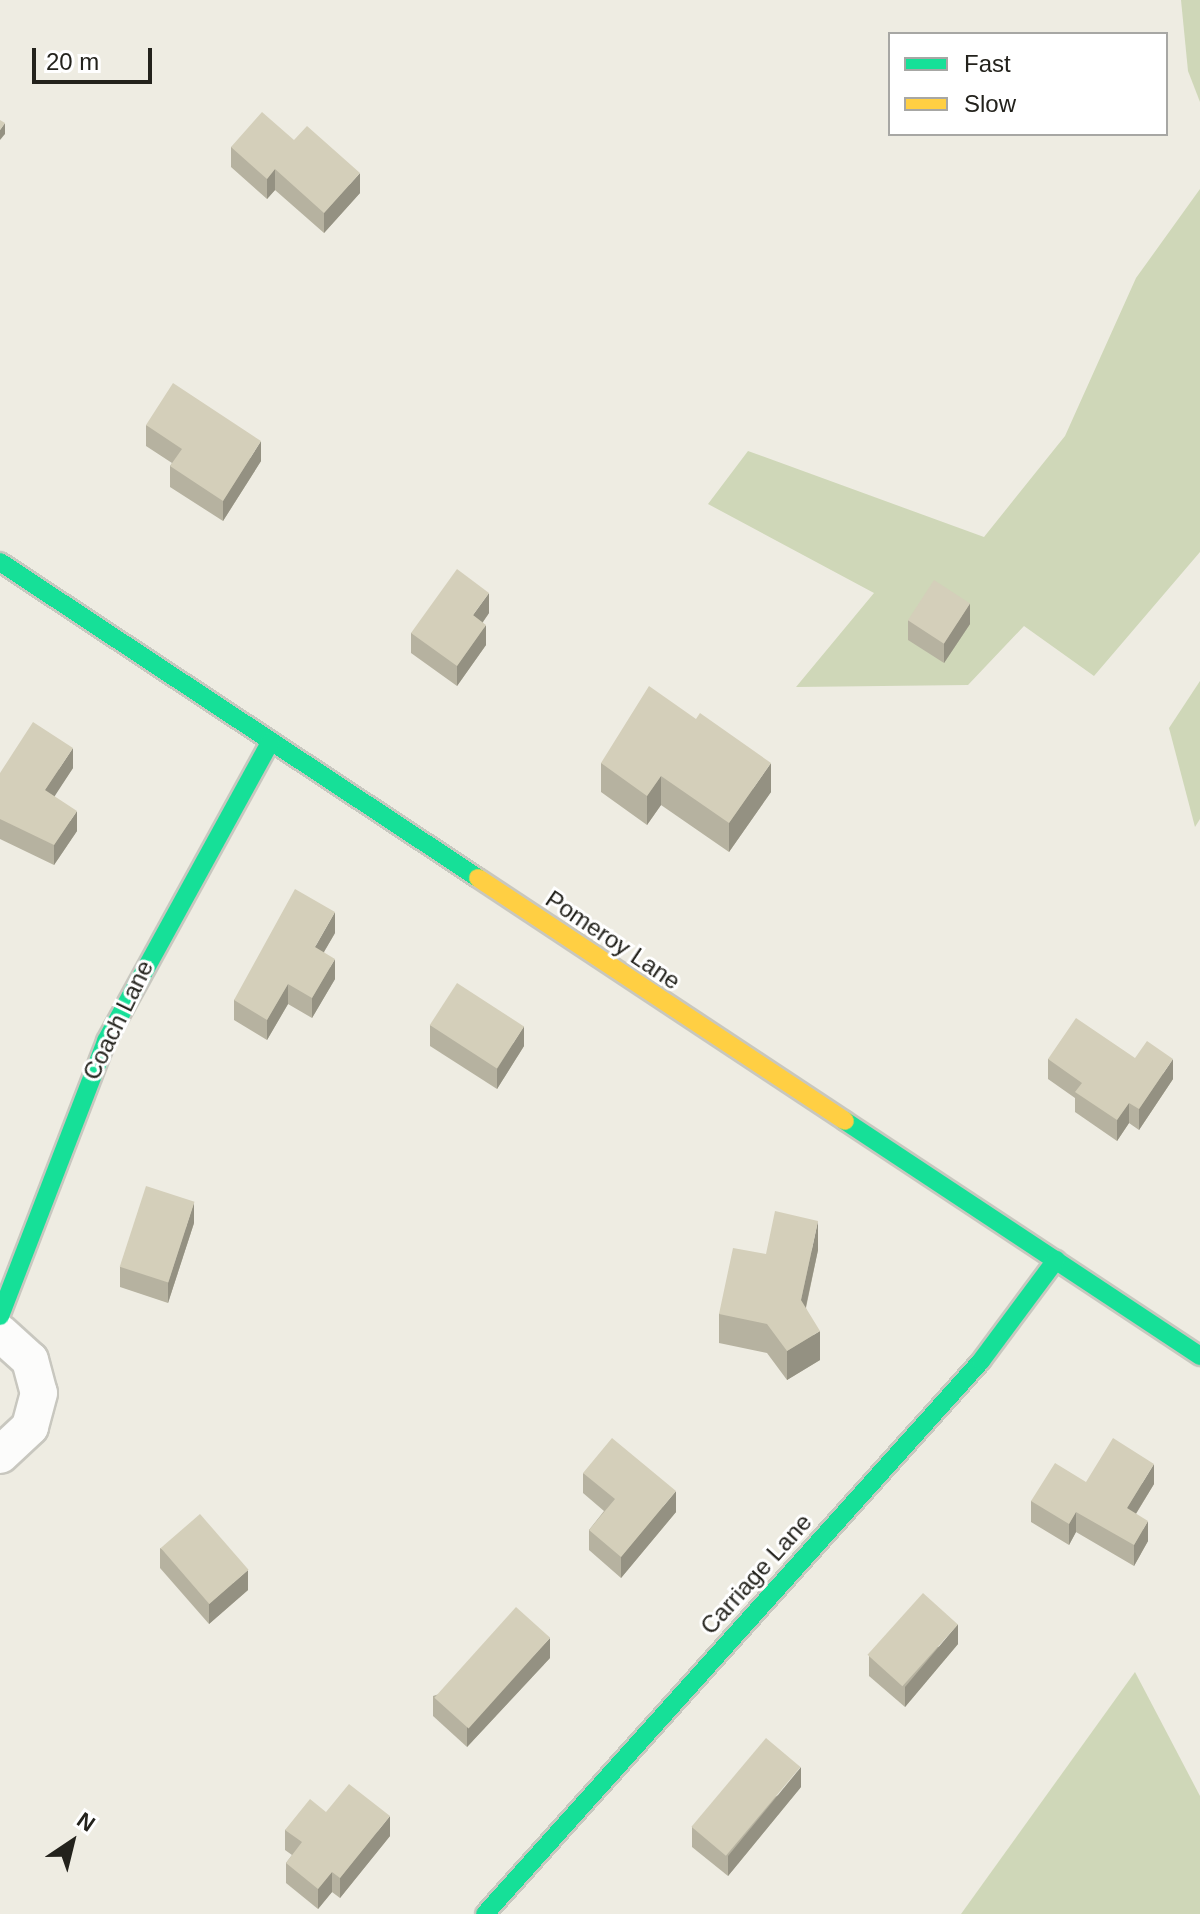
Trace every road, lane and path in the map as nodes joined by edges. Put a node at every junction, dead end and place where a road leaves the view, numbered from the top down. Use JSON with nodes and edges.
{"nodes":[{"id":1,"x":0,"y":562,"type":"edge"},
{"id":2,"x":271,"y":741,"type":"junction"},
{"id":3,"x":1056,"y":1260,"type":"junction"},
{"id":4,"x":0,"y":1316,"type":"edge"},
{"id":5,"x":0,"y":1333,"type":"edge"},
{"id":6,"x":1200,"y":1356,"type":"edge"},
{"id":7,"x":0,"y":1455,"type":"edge"},
{"id":8,"x":485,"y":1914,"type":"edge"}],
"edges":[{"from":1,"to":2,"type":"street","name":"Pomeroy Lane"},
{"from":2,"to":3,"type":"street","name":"Pomeroy Lane"},
{"from":2,"to":4,"type":"street","name":"Coach Lane"},
{"from":3,"to":6,"type":"street","name":"Pomeroy Lane"},
{"from":3,"to":8,"type":"street","name":"Carriage Lane"},
{"from":5,"to":7,"type":"street"}]}
